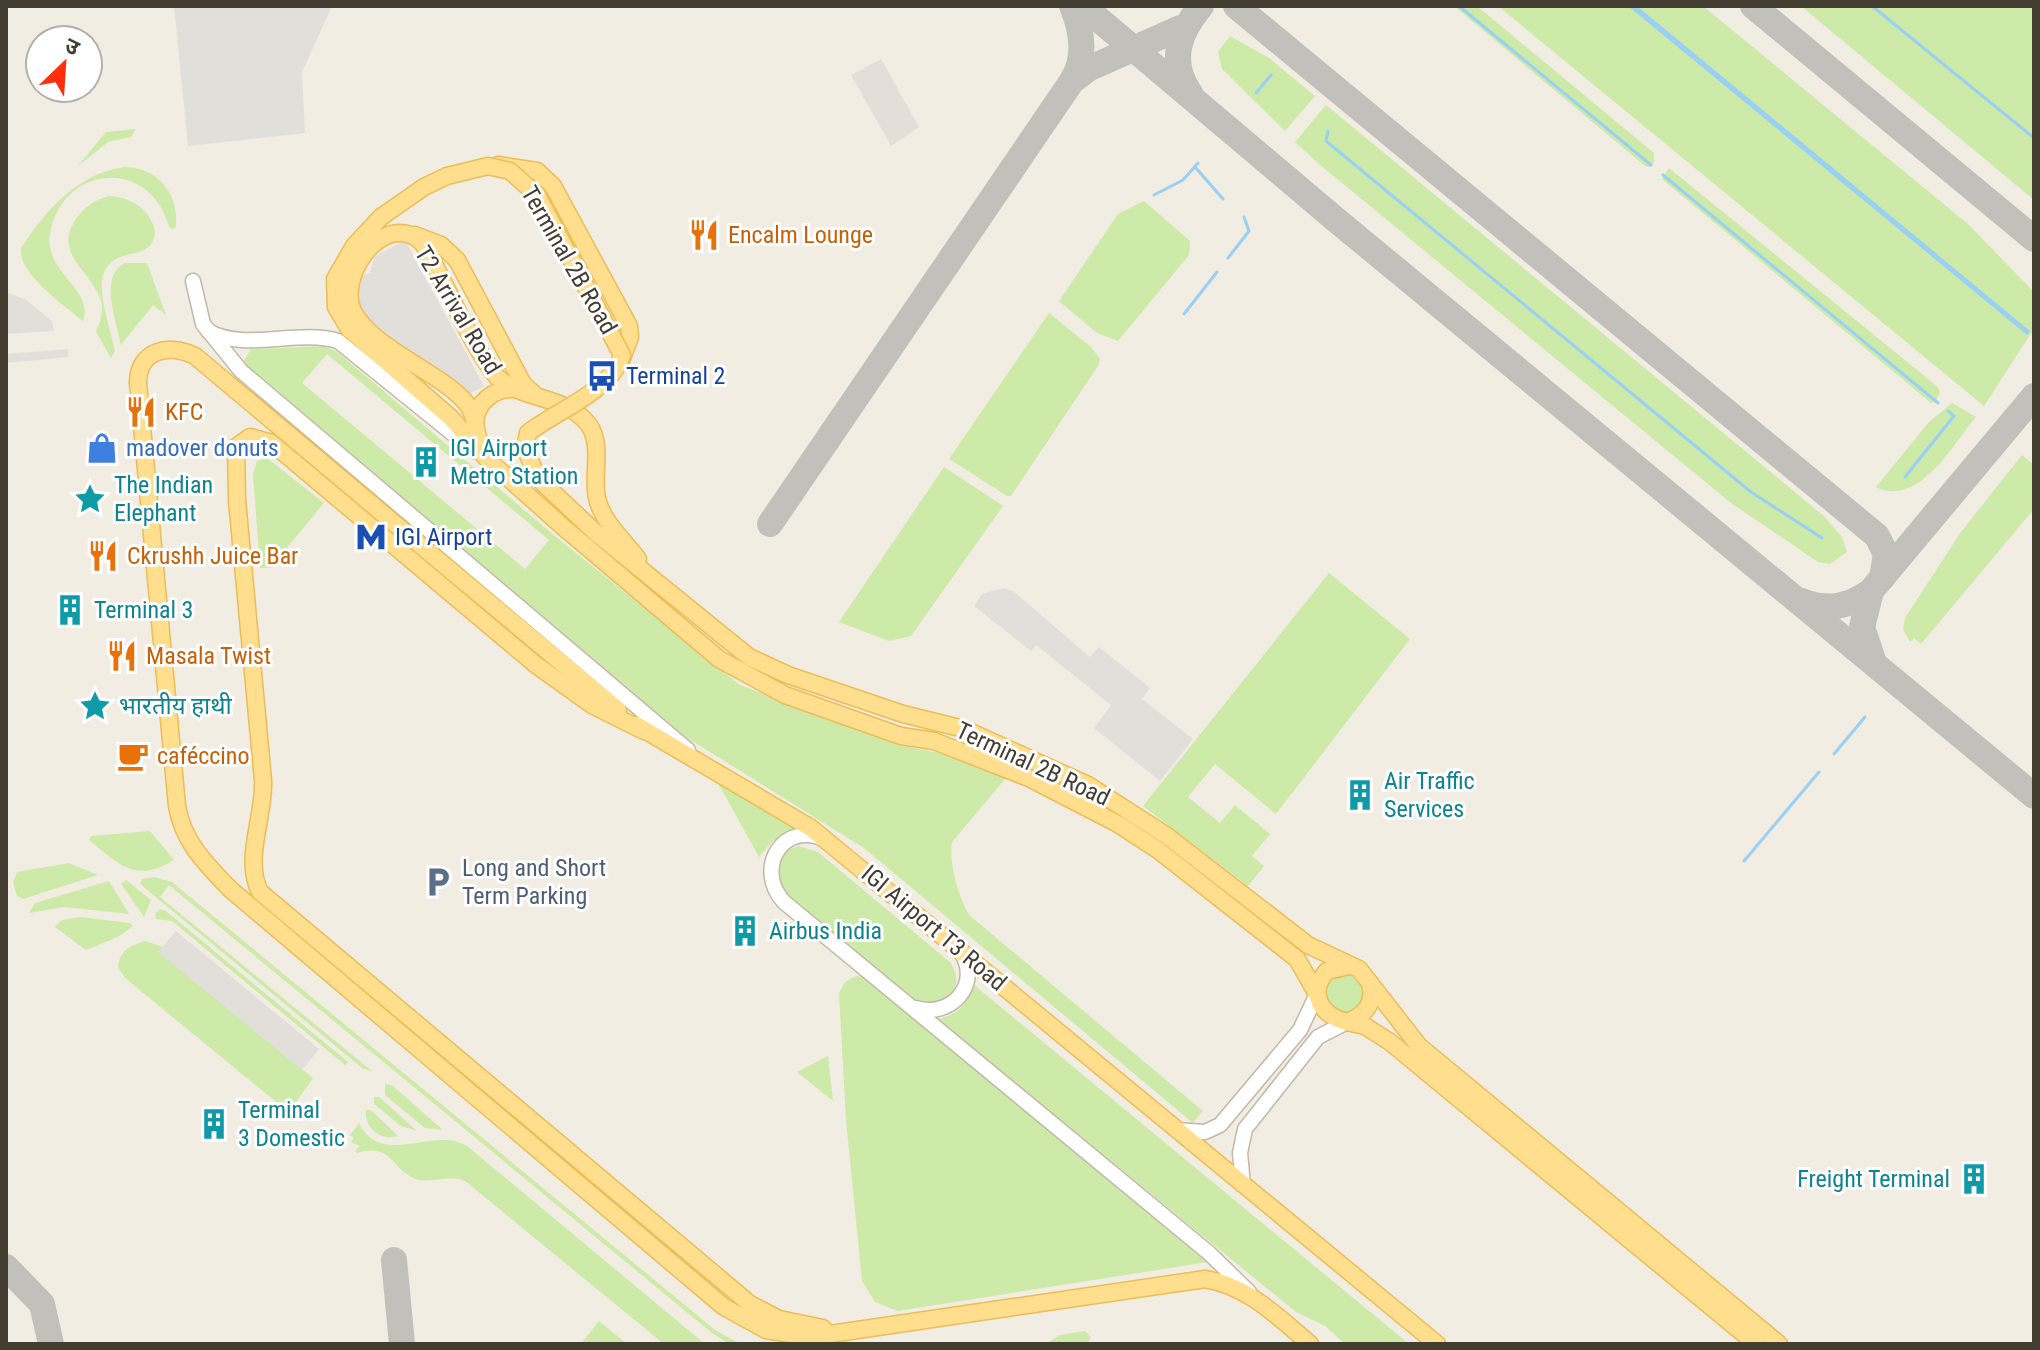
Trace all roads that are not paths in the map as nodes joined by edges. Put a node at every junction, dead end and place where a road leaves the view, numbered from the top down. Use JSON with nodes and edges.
{"nodes":[{"id":1,"x":402,"y":233,"type":"junction"},
{"id":2,"x":193,"y":281,"type":"dead end"},
{"id":3,"x":207,"y":331,"type":"junction"},
{"id":4,"x":246,"y":339,"type":"junction"},
{"id":5,"x":241,"y":371,"type":"junction"},
{"id":6,"x":514,"y":389,"type":"junction"},
{"id":7,"x":540,"y":397,"type":"junction"},
{"id":8,"x":475,"y":422,"type":"junction"},
{"id":9,"x":488,"y":460,"type":"junction"},
{"id":10,"x":658,"y":586,"type":"junction"},
{"id":11,"x":964,"y":729,"type":"junction"},
{"id":12,"x":644,"y":731,"type":"junction"},
{"id":13,"x":965,"y":752,"type":"junction"},
{"id":14,"x":697,"y":759,"type":"junction"},
{"id":15,"x":831,"y":844,"type":"junction"},
{"id":16,"x":954,"y":945,"type":"junction"},
{"id":17,"x":1351,"y":966,"type":"junction"},
{"id":18,"x":1370,"y":983,"type":"junction"},
{"id":19,"x":1317,"y":994,"type":"junction"},
{"id":20,"x":907,"y":1003,"type":"junction"},
{"id":21,"x":1347,"y":1022,"type":"junction"},
{"id":22,"x":1176,"y":1130,"type":"junction"},
{"id":23,"x":1243,"y":1185,"type":"junction"},
{"id":24,"x":1255,"y":1298,"type":"junction"},
{"id":25,"x":853,"y":1331,"type":"junction"},
{"id":26,"x":1310,"y":1344,"type":"edge"},
{"id":27,"x":1437,"y":1344,"type":"edge"},
{"id":28,"x":1756,"y":1344,"type":"edge"},
{"id":29,"x":1779,"y":1344,"type":"edge"}],
"edges":[{"from":1,"to":6,"type":"main road","name":"T2 Arrival Road"},
{"from":1,"to":7,"type":"main road"},
{"from":1,"to":8,"type":"main road","name":"T2 Arrival Road"},
{"from":2,"to":3,"type":"street"},
{"from":3,"to":4,"type":"street"},
{"from":3,"to":5,"type":"street"},
{"from":4,"to":5,"type":"street"},
{"from":4,"to":9,"type":"street"},
{"from":5,"to":14,"type":"street"},
{"from":6,"to":7,"type":"main road","name":"T2 Arrival Road"},
{"from":6,"to":8,"type":"main road"},
{"from":7,"to":10,"type":"main road","name":"T2 Arrival Road"},
{"from":8,"to":9,"type":"main road","name":"T2 Arrival Road"},
{"from":9,"to":10,"type":"main road","name":"Terminal 2B Road","bridge":true},
{"from":9,"to":13,"type":"main road","name":"Terminal 2B Road"},
{"from":10,"to":11,"type":"main road","name":"Terminal 2B Road"},
{"from":11,"to":13,"type":"main road"},
{"from":11,"to":17,"type":"main road","name":"Terminal 2B Road"},
{"from":12,"to":14,"type":"main road","name":"IGI Airport T3 Road"},
{"from":12,"to":25,"type":"main road"},
{"from":12,"to":25,"type":"main road","name":"IGI Airport T3 Road","bridge":true},
{"from":13,"to":19,"type":"main road","name":"Terminal 2B Road"},
{"from":14,"to":15,"type":"main road","name":"IGI Airport T3 Road"},
{"from":15,"to":16,"type":"main road","name":"IGI Airport T3 Road"},
{"from":15,"to":20,"type":"street"},
{"from":16,"to":20,"type":"street"},
{"from":16,"to":22,"type":"main road","name":"IGI Airport T3 Road"},
{"from":17,"to":18,"type":"main road"},
{"from":17,"to":19,"type":"main road"},
{"from":18,"to":21,"type":"main road"},
{"from":18,"to":29,"type":"main road"},
{"from":19,"to":21,"type":"main road"},
{"from":19,"to":22,"type":"street"},
{"from":20,"to":24,"type":"street"},
{"from":21,"to":23,"type":"street"},
{"from":21,"to":28,"type":"main road"},
{"from":22,"to":23,"type":"main road","name":"IGI Airport T3 Road"},
{"from":23,"to":27,"type":"main road","name":"IGI Airport T3 Road"},
{"from":24,"to":25,"type":"main road"},
{"from":24,"to":26,"type":"main road"}]}
